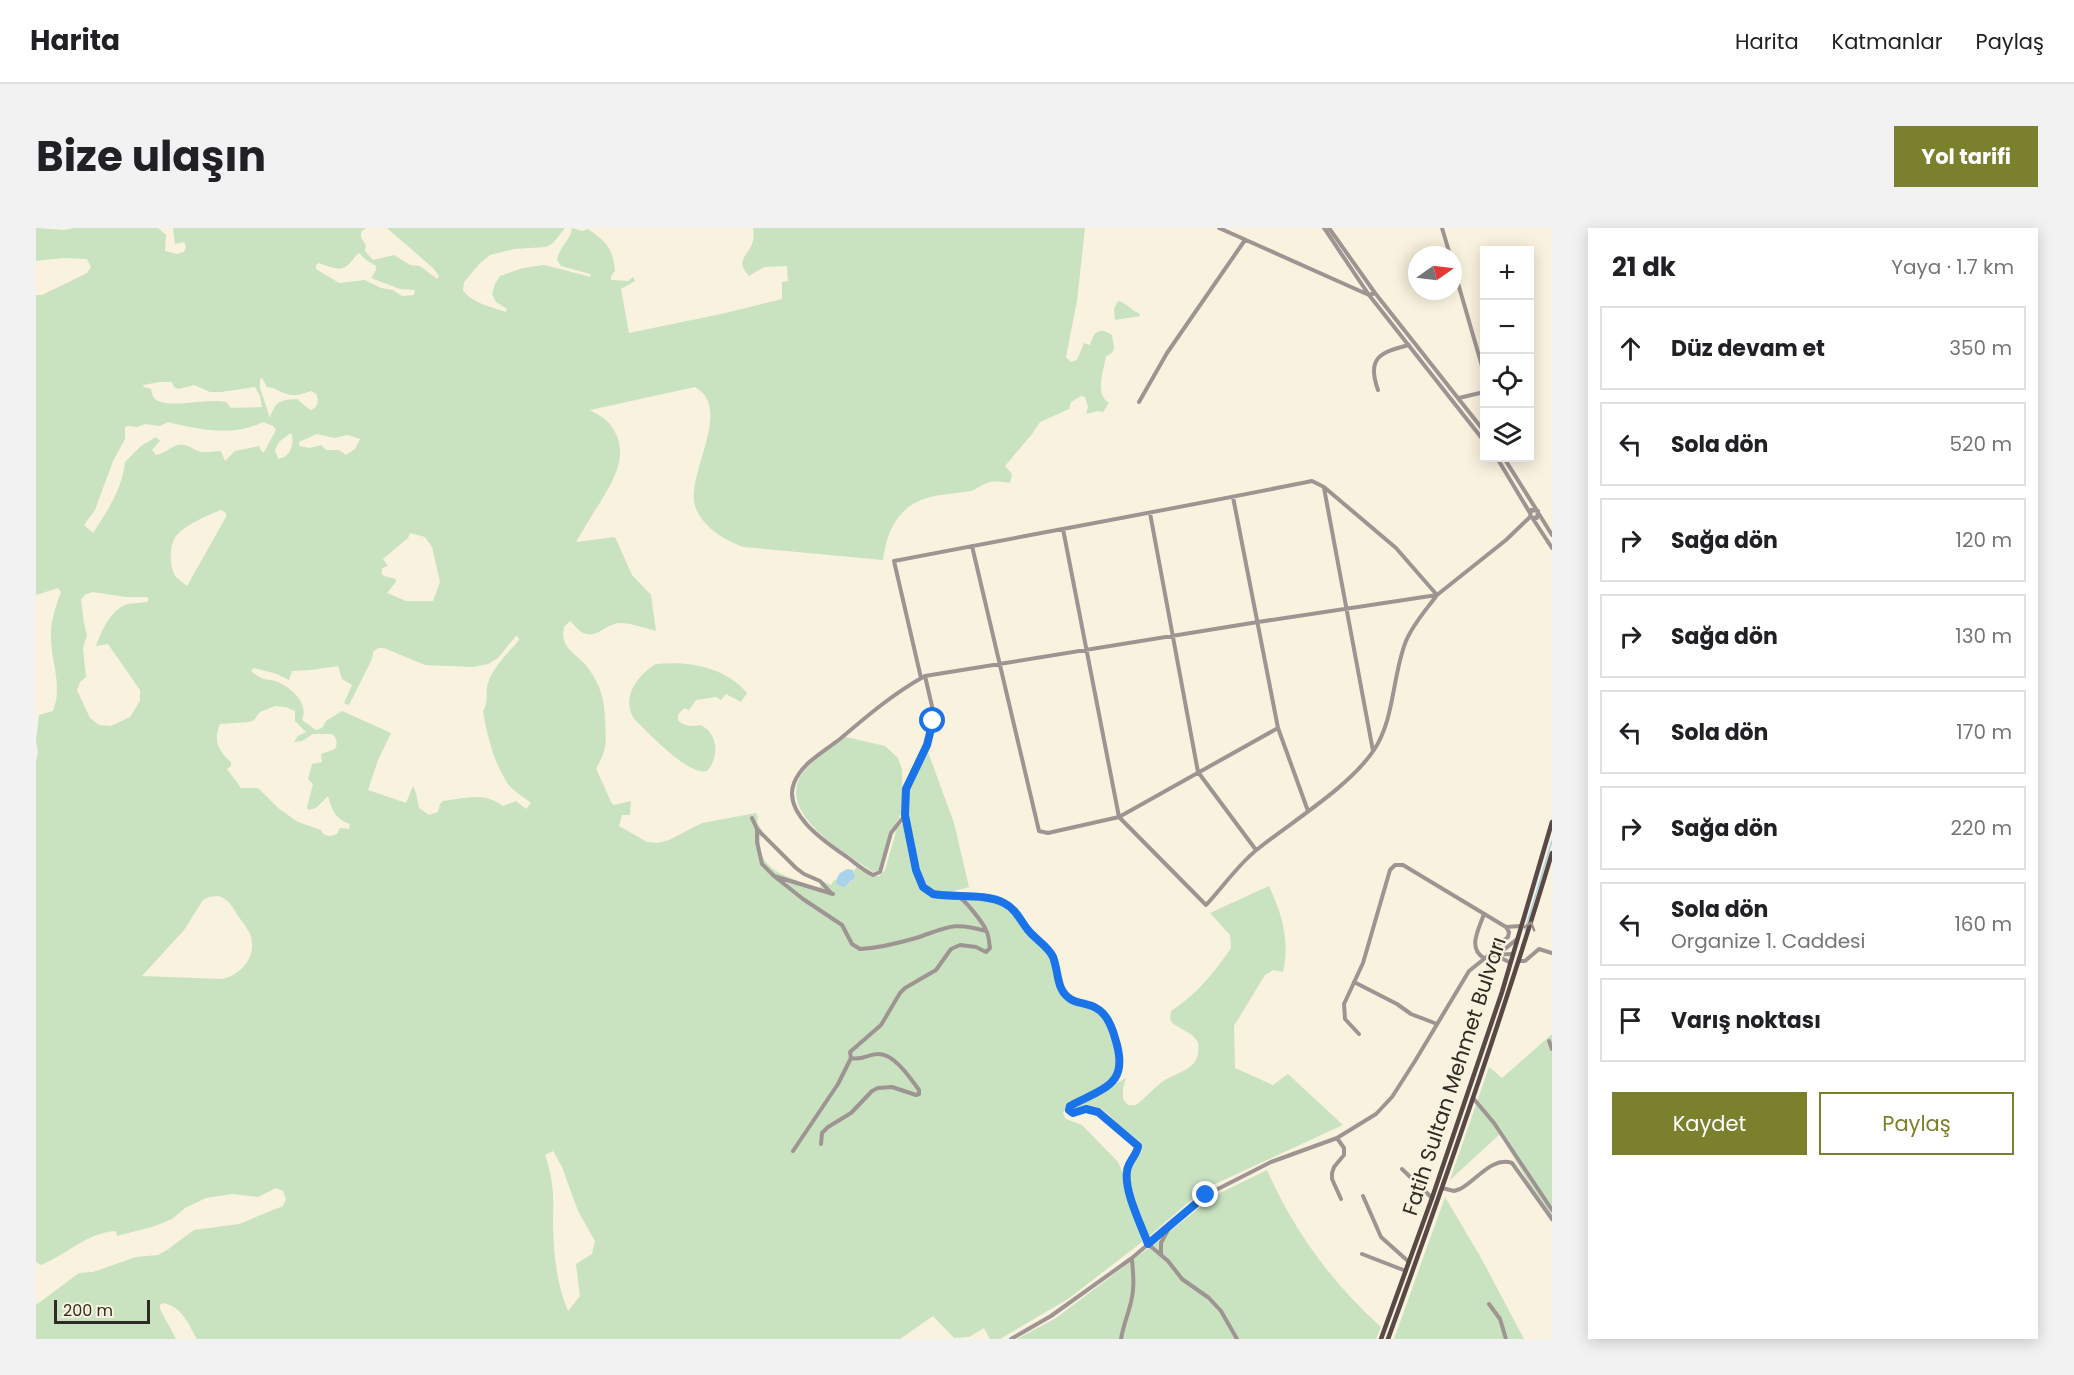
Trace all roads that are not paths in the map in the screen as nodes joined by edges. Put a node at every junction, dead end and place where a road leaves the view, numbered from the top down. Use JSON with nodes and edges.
{"nodes":[{"id":1,"x":1219,"y":228,"type":"edge"},
{"id":2,"x":1324,"y":228,"type":"edge"},
{"id":3,"x":1329,"y":228,"type":"edge"},
{"id":4,"x":1442,"y":228,"type":"edge"},
{"id":5,"x":1245,"y":240,"type":"junction"},
{"id":6,"x":1447,"y":246,"type":"edge"},
{"id":7,"x":1375,"y":293,"type":"junction"},
{"id":8,"x":1369,"y":295,"type":"junction"},
{"id":9,"x":1462,"y":296,"type":"edge"},
{"id":10,"x":1409,"y":345,"type":"junction"},
{"id":11,"x":1480,"y":356,"type":"edge"},
{"id":12,"x":1378,"y":390,"type":"dead end"},
{"id":13,"x":1480,"y":393,"type":"edge"},
{"id":14,"x":1459,"y":398,"type":"junction"},
{"id":15,"x":1453,"y":400,"type":"junction"},
{"id":16,"x":1139,"y":402,"type":"dead end"},
{"id":17,"x":1480,"y":425,"type":"edge"},
{"id":18,"x":1480,"y":435,"type":"edge"},
{"id":19,"x":1499,"y":462,"type":"edge"},
{"id":20,"x":1507,"y":462,"type":"edge"},
{"id":21,"x":1324,"y":487,"type":"junction"},
{"id":22,"x":1233,"y":497,"type":"junction"},
{"id":23,"x":1538,"y":512,"type":"junction"},
{"id":24,"x":1150,"y":513,"type":"junction"},
{"id":25,"x":1531,"y":516,"type":"junction"},
{"id":26,"x":1063,"y":529,"type":"junction"},
{"id":27,"x":1552,"y":535,"type":"edge"},
{"id":28,"x":972,"y":546,"type":"junction"},
{"id":29,"x":1552,"y":548,"type":"edge"},
{"id":30,"x":1437,"y":595,"type":"junction"},
{"id":31,"x":1347,"y":609,"type":"junction"},
{"id":32,"x":1258,"y":622,"type":"junction"},
{"id":33,"x":1173,"y":637,"type":"junction"},
{"id":34,"x":1086,"y":650,"type":"junction"},
{"id":35,"x":1000,"y":663,"type":"junction"},
{"id":36,"x":923,"y":677,"type":"junction"},
{"id":37,"x":1278,"y":728,"type":"junction"},
{"id":38,"x":1373,"y":751,"type":"junction"},
{"id":39,"x":1198,"y":772,"type":"junction"},
{"id":40,"x":1308,"y":811,"type":"junction"},
{"id":41,"x":905,"y":815,"type":"junction"},
{"id":42,"x":1119,"y":817,"type":"junction"},
{"id":43,"x":752,"y":818,"type":"dead end"},
{"id":44,"x":1552,"y":822,"type":"edge"},
{"id":45,"x":757,"y":829,"type":"junction"},
{"id":46,"x":1256,"y":849,"type":"junction"},
{"id":47,"x":1552,"y":853,"type":"edge"},
{"id":48,"x":774,"y":876,"type":"junction"},
{"id":49,"x":960,"y":897,"type":"junction"},
{"id":50,"x":1484,"y":914,"type":"junction"},
{"id":51,"x":1521,"y":926,"type":"junction"},
{"id":52,"x":1506,"y":927,"type":"junction"},
{"id":53,"x":987,"y":931,"type":"junction"},
{"id":54,"x":1517,"y":939,"type":"junction"},
{"id":55,"x":1500,"y":953,"type":"junction"},
{"id":56,"x":1552,"y":953,"type":"edge"},
{"id":57,"x":1492,"y":954,"type":"junction"},
{"id":58,"x":1512,"y":954,"type":"junction"},
{"id":59,"x":1484,"y":958,"type":"junction"},
{"id":60,"x":1520,"y":961,"type":"junction"},
{"id":61,"x":1509,"y":962,"type":"junction"},
{"id":62,"x":1354,"y":982,"type":"junction"},
{"id":63,"x":1437,"y":1024,"type":"junction"},
{"id":64,"x":1359,"y":1034,"type":"dead end"},
{"id":65,"x":1549,"y":1041,"type":"dead end"},
{"id":66,"x":1552,"y":1049,"type":"edge"},
{"id":67,"x":851,"y":1058,"type":"junction"},
{"id":68,"x":1473,"y":1098,"type":"junction"},
{"id":69,"x":1338,"y":1138,"type":"junction"},
{"id":70,"x":821,"y":1144,"type":"dead end"},
{"id":71,"x":793,"y":1151,"type":"dead end"},
{"id":72,"x":1402,"y":1169,"type":"dead end"},
{"id":73,"x":1442,"y":1188,"type":"junction"},
{"id":74,"x":1363,"y":1196,"type":"dead end"},
{"id":75,"x":1432,"y":1198,"type":"junction"},
{"id":76,"x":1341,"y":1199,"type":"dead end"},
{"id":77,"x":1552,"y":1210,"type":"edge"},
{"id":78,"x":1552,"y":1219,"type":"edge"},
{"id":79,"x":1171,"y":1225,"type":"junction"},
{"id":80,"x":1148,"y":1244,"type":"junction"},
{"id":81,"x":1362,"y":1254,"type":"dead end"},
{"id":82,"x":1162,"y":1256,"type":"junction"},
{"id":83,"x":1132,"y":1258,"type":"junction"},
{"id":84,"x":1409,"y":1262,"type":"junction"},
{"id":85,"x":1406,"y":1271,"type":"junction"},
{"id":86,"x":1489,"y":1304,"type":"dead end"},
{"id":87,"x":1011,"y":1339,"type":"edge"},
{"id":88,"x":1120,"y":1339,"type":"edge"},
{"id":89,"x":1237,"y":1339,"type":"edge"},
{"id":90,"x":1381,"y":1339,"type":"edge"},
{"id":91,"x":1388,"y":1339,"type":"edge"},
{"id":92,"x":1506,"y":1339,"type":"edge"}],
"edges":[{"from":1,"to":5,"type":"street"},
{"from":2,"to":8,"type":"street"},
{"from":3,"to":7,"type":"street"},
{"from":4,"to":6,"type":"street"},
{"from":5,"to":8,"type":"street"},
{"from":5,"to":16,"type":"street"},
{"from":7,"to":8,"type":"street"},
{"from":7,"to":14,"type":"street"},
{"from":8,"to":10,"type":"street"},
{"from":9,"to":11,"type":"street"},
{"from":10,"to":12,"type":"street"},
{"from":10,"to":15,"type":"street"},
{"from":13,"to":14,"type":"street"},
{"from":14,"to":15,"type":"street"},
{"from":14,"to":17,"type":"street"},
{"from":15,"to":18,"type":"street"},
{"from":19,"to":25,"type":"street"},
{"from":20,"to":23,"type":"street"},
{"from":21,"to":22,"type":"street"},
{"from":21,"to":30,"type":"street"},
{"from":21,"to":31,"type":"street"},
{"from":22,"to":24,"type":"street"},
{"from":22,"to":32,"type":"street"},
{"from":23,"to":25,"type":"street"},
{"from":23,"to":25,"type":"street"},
{"from":23,"to":27,"type":"street"},
{"from":24,"to":26,"type":"street"},
{"from":24,"to":33,"type":"street"},
{"from":25,"to":29,"type":"street"},
{"from":25,"to":30,"type":"street"},
{"from":26,"to":28,"type":"street"},
{"from":26,"to":34,"type":"street"},
{"from":28,"to":35,"type":"street"},
{"from":28,"to":36,"type":"street"},
{"from":30,"to":31,"type":"street"},
{"from":30,"to":38,"type":"street"},
{"from":31,"to":32,"type":"street"},
{"from":31,"to":38,"type":"street"},
{"from":32,"to":33,"type":"street"},
{"from":32,"to":37,"type":"street"},
{"from":33,"to":34,"type":"street"},
{"from":33,"to":39,"type":"street"},
{"from":34,"to":35,"type":"street"},
{"from":34,"to":42,"type":"street"},
{"from":35,"to":36,"type":"street"},
{"from":35,"to":42,"type":"street"},
{"from":36,"to":41,"type":"street"},
{"from":36,"to":41,"type":"street"},
{"from":37,"to":39,"type":"street"},
{"from":37,"to":40,"type":"street"},
{"from":38,"to":40,"type":"street"},
{"from":39,"to":42,"type":"street"},
{"from":39,"to":46,"type":"street"},
{"from":40,"to":46,"type":"street"},
{"from":41,"to":49,"type":"street"},
{"from":42,"to":46,"type":"street"},
{"from":43,"to":45,"type":"street"},
{"from":44,"to":51,"type":"main road","name":"Fatih Sultan Mehmet Bulvarı"},
{"from":45,"to":48,"type":"street"},
{"from":45,"to":48,"type":"street"},
{"from":60,"to":47,"type":"main road","name":"Fatih Sultan Mehmet Bulvarı","one_way":true},
{"from":48,"to":53,"type":"street"},
{"from":49,"to":53,"type":"street"},
{"from":49,"to":80,"type":"street"},
{"from":50,"to":52,"type":"street"},
{"from":50,"to":59,"type":"street"},
{"from":50,"to":62,"type":"street"},
{"from":51,"to":52,"type":"street"},
{"from":51,"to":54,"type":"main road","name":"Fatih Sultan Mehmet Bulvarı"},
{"from":52,"to":57,"type":"street"},
{"from":53,"to":67,"type":"street"},
{"from":54,"to":55,"type":"street"},
{"from":54,"to":58,"type":"main road","name":"Fatih Sultan Mehmet Bulvarı"},
{"from":55,"to":57,"type":"street"},
{"from":55,"to":58,"type":"street"},
{"from":56,"to":60,"type":"street"},
{"from":57,"to":59,"type":"street"},
{"from":57,"to":61,"type":"street"},
{"from":58,"to":60,"type":"main road"},
{"from":58,"to":61,"type":"main road","name":"Fatih Sultan Mehmet Bulvarı"},
{"from":59,"to":63,"type":"street"},
{"from":60,"to":61,"type":"main road"},
{"from":60,"to":68,"type":"main road","name":"Fatih Sultan Mehmet Bulvarı"},
{"from":61,"to":75,"type":"main road","name":"Fatih Sultan Mehmet Bulvarı"},
{"from":62,"to":63,"type":"street"},
{"from":62,"to":64,"type":"street"},
{"from":63,"to":69,"type":"street"},
{"from":65,"to":66,"type":"street"},
{"from":67,"to":70,"type":"street"},
{"from":67,"to":71,"type":"street"},
{"from":68,"to":73,"type":"main road","name":"Fatih Sultan Mehmet Bulvarı"},
{"from":68,"to":77,"type":"street"},
{"from":69,"to":76,"type":"street"},
{"from":69,"to":79,"type":"street"},
{"from":72,"to":75,"type":"street"},
{"from":73,"to":78,"type":"street"},
{"from":73,"to":91,"type":"main road","name":"Fatih Sultan Mehmet Bulvarı"},
{"from":74,"to":84,"type":"street"},
{"from":75,"to":84,"type":"main road","name":"Fatih Sultan Mehmet Bulvarı"},
{"from":79,"to":80,"type":"street"},
{"from":79,"to":82,"type":"street"},
{"from":80,"to":82,"type":"street"},
{"from":80,"to":83,"type":"street"},
{"from":81,"to":85,"type":"street"},
{"from":82,"to":89,"type":"street"},
{"from":83,"to":87,"type":"street"},
{"from":83,"to":88,"type":"street"},
{"from":84,"to":85,"type":"main road","name":"Fatih Sultan Mehmet Bulvarı"},
{"from":85,"to":90,"type":"main road","name":"Fatih Sultan Mehmet Bulvarı"},
{"from":86,"to":92,"type":"street"}]}
